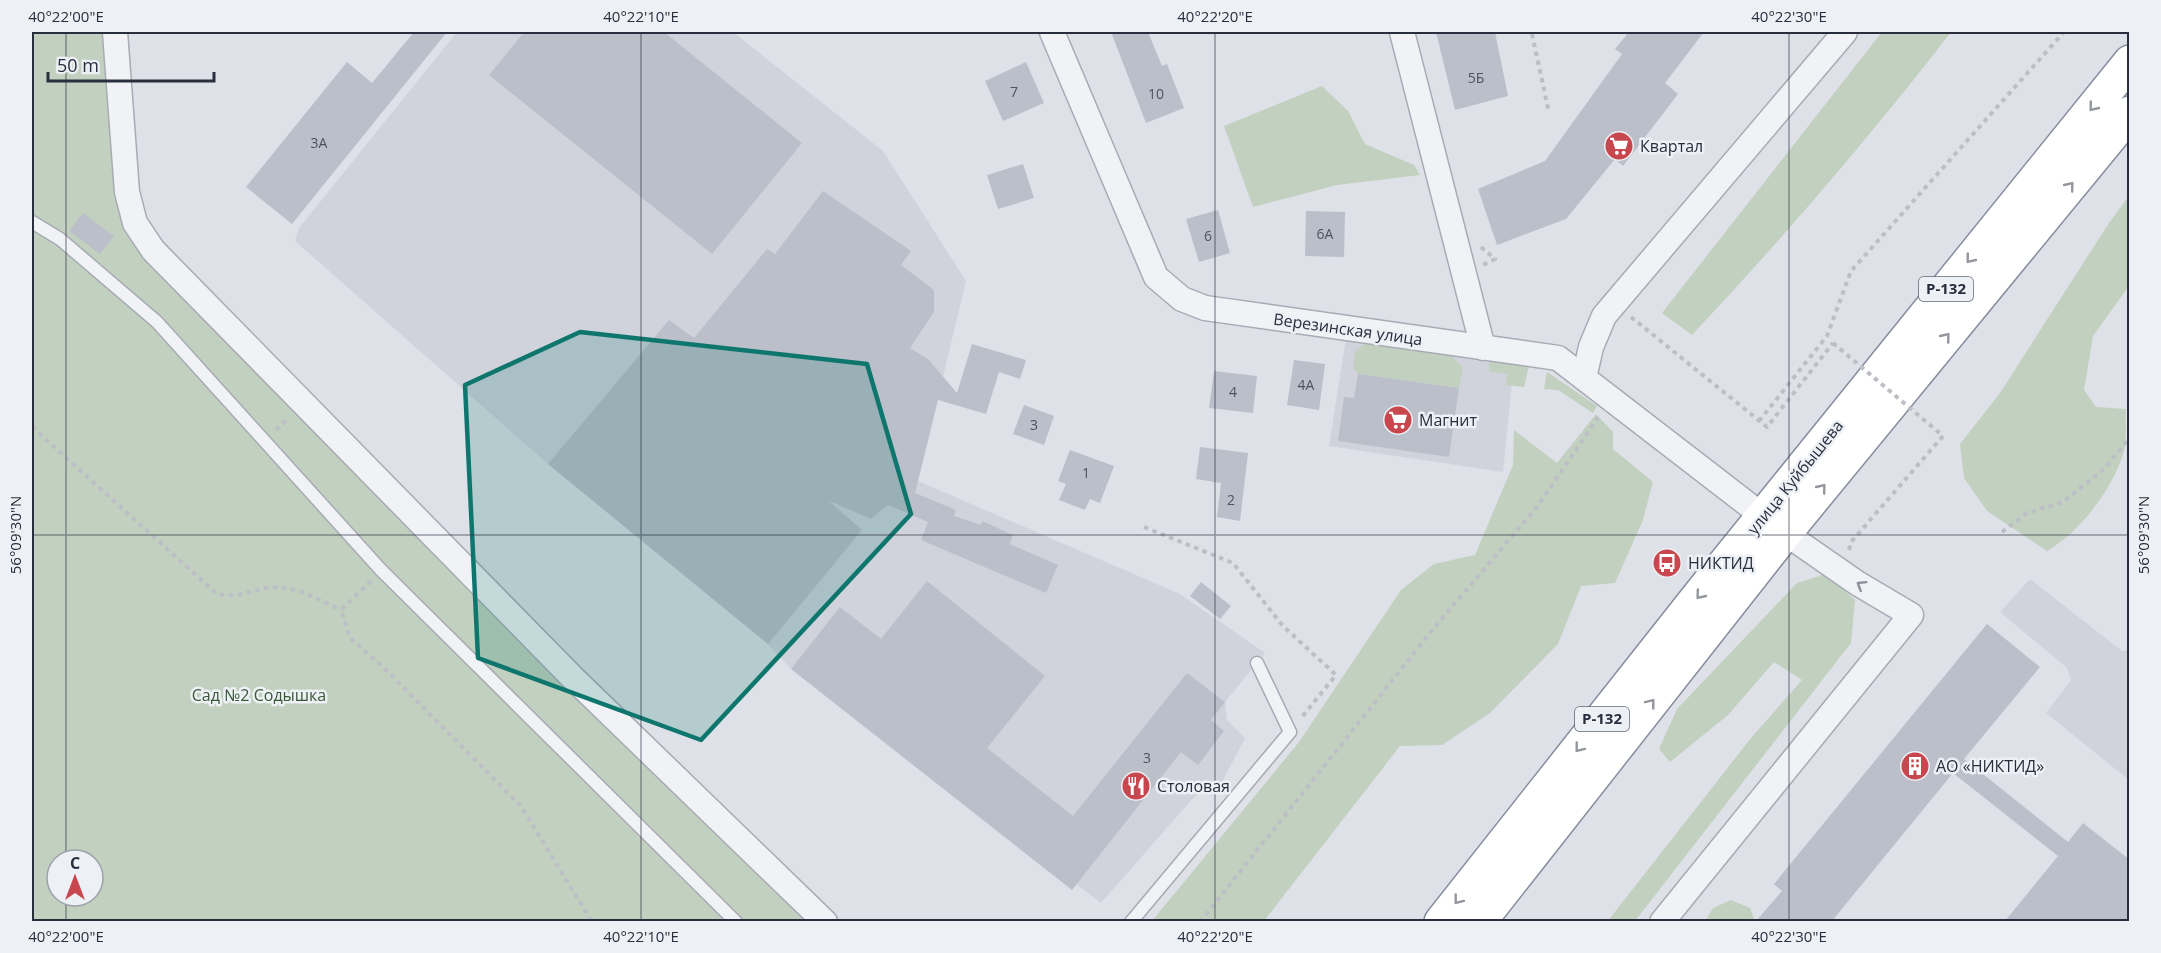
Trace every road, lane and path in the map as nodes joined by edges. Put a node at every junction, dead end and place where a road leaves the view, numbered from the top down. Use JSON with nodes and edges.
{"nodes":[{"id":1,"x":116,"y":32,"type":"edge"},
{"id":2,"x":1052,"y":32,"type":"edge"},
{"id":3,"x":1402,"y":32,"type":"edge"},
{"id":4,"x":1845,"y":32,"type":"edge"},
{"id":5,"x":2064,"y":32,"type":"edge"},
{"id":6,"x":1532,"y":33,"type":"dead end"},
{"id":7,"x":2130,"y":62,"type":"edge"},
{"id":8,"x":1549,"y":113,"type":"dead end"},
{"id":9,"x":2130,"y":113,"type":"edge"},
{"id":10,"x":32,"y":222,"type":"edge"},
{"id":11,"x":1496,"y":259,"type":"dead end"},
{"id":12,"x":1482,"y":266,"type":"dead end"},
{"id":13,"x":1614,"y":304,"type":"junction"},
{"id":14,"x":1484,"y":348,"type":"junction"},
{"id":15,"x":1584,"y":378,"type":"junction"},
{"id":16,"x":1611,"y":399,"type":"junction"},
{"id":17,"x":304,"y":404,"type":"junction"},
{"id":18,"x":1759,"y":421,"type":"junction"},
{"id":19,"x":32,"y":427,"type":"edge"},
{"id":20,"x":2130,"y":437,"type":"edge"},
{"id":21,"x":264,"y":440,"type":"junction"},
{"id":22,"x":1774,"y":525,"type":"junction"},
{"id":23,"x":1144,"y":527,"type":"dead end"},
{"id":24,"x":2002,"y":532,"type":"dead end"},
{"id":25,"x":381,"y":570,"type":"junction"},
{"id":26,"x":1857,"y":583,"type":"junction"},
{"id":27,"x":341,"y":610,"type":"junction"},
{"id":28,"x":1257,"y":663,"type":"dead end"},
{"id":29,"x":1290,"y":732,"type":"junction"},
{"id":30,"x":592,"y":921,"type":"edge"},
{"id":31,"x":736,"y":921,"type":"edge"},
{"id":32,"x":825,"y":921,"type":"edge"},
{"id":33,"x":1131,"y":921,"type":"edge"},
{"id":34,"x":1200,"y":921,"type":"edge"},
{"id":35,"x":1441,"y":921,"type":"edge"},
{"id":36,"x":1479,"y":921,"type":"edge"},
{"id":37,"x":1662,"y":921,"type":"edge"}],
"edges":[{"from":1,"to":17,"type":"street"},
{"from":2,"to":14,"type":"street","name":"Верезинская улица"},
{"from":3,"to":14,"type":"street"},
{"from":4,"to":13,"type":"street"},
{"from":5,"to":18,"type":"path"},
{"from":6,"to":8,"type":"path"},
{"from":7,"to":22,"type":"highway","name":"улица Куйбышева","number":"Р-132","one_way":true},
{"from":22,"to":9,"type":"highway","name":"улица Куйбышева","number":"Р-132","one_way":true},
{"from":10,"to":21,"type":"lane"},
{"from":11,"to":12,"type":"path"},
{"from":13,"to":15,"type":"street"},
{"from":13,"to":18,"type":"path"},
{"from":14,"to":15,"type":"street","name":"Верезинская улица"},
{"from":15,"to":16,"type":"street","name":"Верезинская улица"},
{"from":16,"to":22,"type":"street","name":"Верезинская улица"},
{"from":16,"to":34,"type":"path"},
{"from":17,"to":21,"type":"path"},
{"from":17,"to":32,"type":"street"},
{"from":18,"to":26,"type":"path","bridge":true},
{"from":19,"to":27,"type":"path"},
{"from":20,"to":24,"type":"path"},
{"from":21,"to":25,"type":"lane"},
{"from":22,"to":26,"type":"street","name":"Верезинская улица"},
{"from":22,"to":35,"type":"highway","name":"улица Куйбышева","number":"Р-132","one_way":true},
{"from":36,"to":22,"type":"highway","name":"улица Куйбышева","number":"Р-132","one_way":true},
{"from":23,"to":29,"type":"path"},
{"from":25,"to":27,"type":"path"},
{"from":25,"to":31,"type":"lane"},
{"from":37,"to":26,"type":"street","name":"Верезинская улица","one_way":true},
{"from":27,"to":30,"type":"path"},
{"from":28,"to":29,"type":"lane"},
{"from":29,"to":33,"type":"lane"}]}
